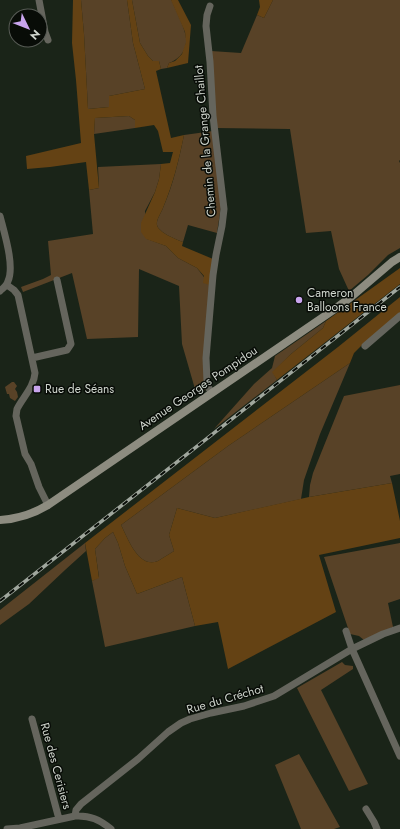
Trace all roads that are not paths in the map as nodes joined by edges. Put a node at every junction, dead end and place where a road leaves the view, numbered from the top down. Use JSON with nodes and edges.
{"nodes":[{"id":1,"x":210,"y":6,"type":"dead end"},
{"id":2,"x":0,"y":216,"type":"edge"},
{"id":3,"x":400,"y":257,"type":"edge"},
{"id":4,"x":57,"y":280,"type":"dead end"},
{"id":5,"x":7,"y":285,"type":"junction"},
{"id":6,"x":0,"y":291,"type":"edge"},
{"id":7,"x":400,"y":316,"type":"edge"},
{"id":8,"x":364,"y":346,"type":"dead end"},
{"id":9,"x":32,"y":358,"type":"junction"},
{"id":10,"x":212,"y":393,"type":"junction"},
{"id":11,"x":48,"y":504,"type":"junction"},
{"id":12,"x":0,"y":520,"type":"edge"},
{"id":13,"x":400,"y":628,"type":"edge"},
{"id":14,"x":346,"y":631,"type":"dead end"},
{"id":15,"x":352,"y":649,"type":"junction"},
{"id":16,"x":32,"y":719,"type":"dead end"},
{"id":17,"x":400,"y":756,"type":"edge"},
{"id":18,"x":366,"y":808,"type":"dead end"},
{"id":19,"x":76,"y":816,"type":"junction"},
{"id":20,"x":59,"y":819,"type":"junction"},
{"id":21,"x":20,"y":828,"type":"edge"},
{"id":22,"x":7,"y":829,"type":"edge"},
{"id":23,"x":111,"y":829,"type":"edge"},
{"id":24,"x":376,"y":829,"type":"edge"}],
"edges":[{"from":1,"to":10,"type":"street","name":"Chemin de la Grange Chaillot"},
{"from":2,"to":5,"type":"street"},
{"from":3,"to":10,"type":"main road","name":"Avenue Georges Pompidou"},
{"from":4,"to":9,"type":"street"},
{"from":5,"to":6,"type":"street"},
{"from":5,"to":9,"type":"street"},
{"from":7,"to":8,"type":"street"},
{"from":9,"to":11,"type":"street"},
{"from":10,"to":11,"type":"main road","name":"Avenue Georges Pompidou"},
{"from":11,"to":12,"type":"main road","name":"Avenue Georges Pompidou"},
{"from":13,"to":15,"type":"street","name":"Rue du Créchot"},
{"from":14,"to":15,"type":"street"},
{"from":15,"to":17,"type":"street"},
{"from":15,"to":19,"type":"street","name":"Rue du Créchot"},
{"from":16,"to":20,"type":"street","name":"Rue des Cerisiers"},
{"from":18,"to":24,"type":"street"},
{"from":19,"to":20,"type":"street"},
{"from":19,"to":23,"type":"street"},
{"from":20,"to":21,"type":"street"},
{"from":21,"to":22,"type":"street"}]}
